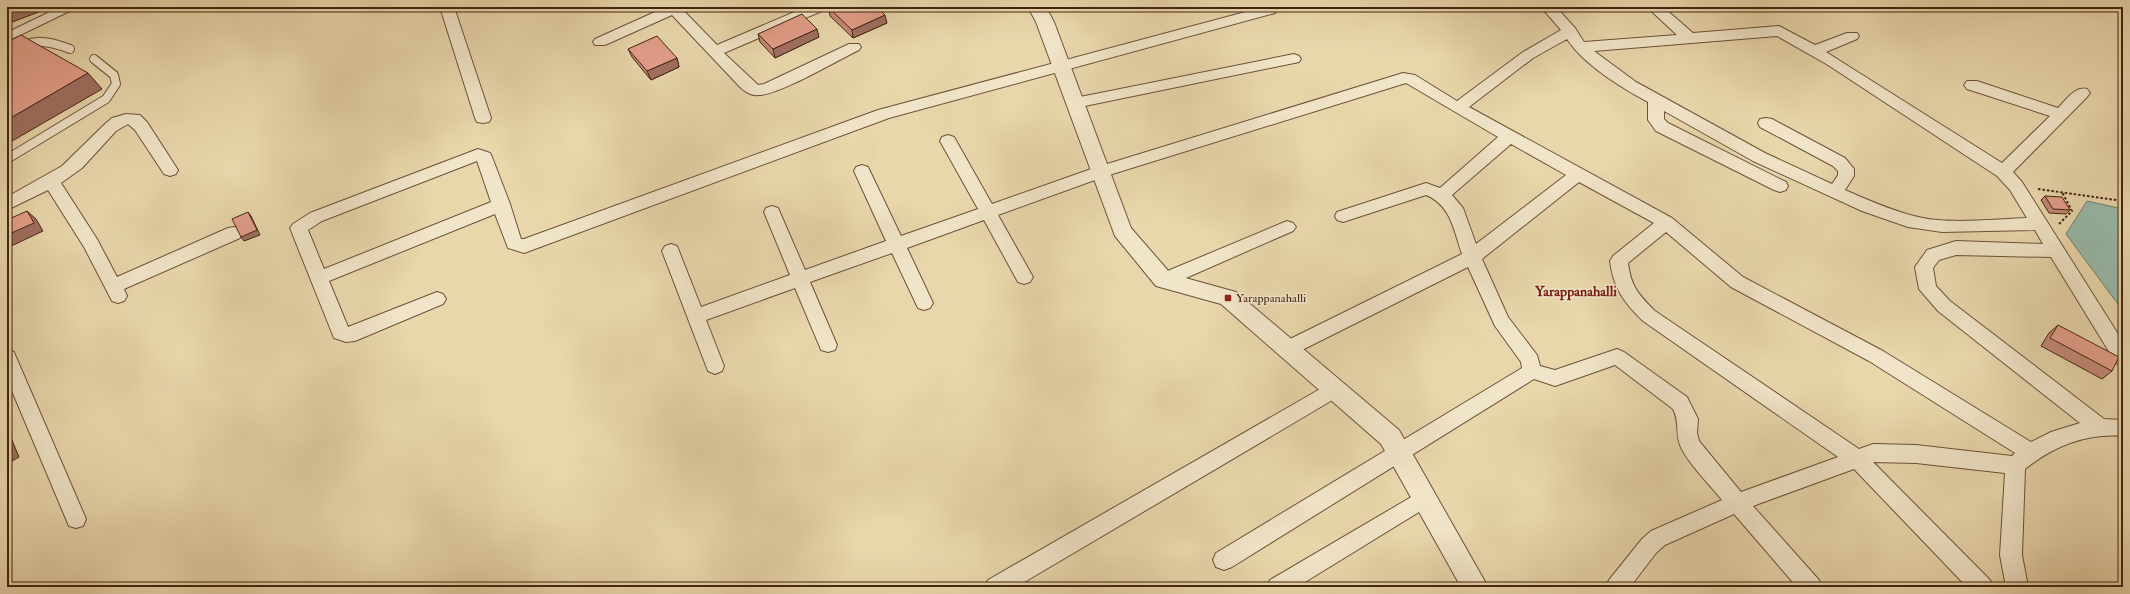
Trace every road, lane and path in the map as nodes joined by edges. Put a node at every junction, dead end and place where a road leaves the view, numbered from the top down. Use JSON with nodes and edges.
{"nodes":[{"id":1,"x":69,"y":7,"type":"edge"},
{"id":2,"x":447,"y":7,"type":"edge"},
{"id":3,"x":819,"y":7,"type":"edge"},
{"id":4,"x":1037,"y":7,"type":"edge"},
{"id":5,"x":1548,"y":7,"type":"edge"},
{"id":6,"x":1654,"y":7,"type":"edge"},
{"id":7,"x":676,"y":8,"type":"edge"},
{"id":8,"x":1270,"y":10,"type":"dead end"},
{"id":9,"x":1570,"y":31,"type":"junction"},
{"id":10,"x":1852,"y":36,"type":"dead end"},
{"id":11,"x":7,"y":37,"type":"edge"},
{"id":12,"x":1690,"y":38,"type":"junction"},
{"id":13,"x":600,"y":42,"type":"dead end"},
{"id":14,"x":854,"y":47,"type":"dead end"},
{"id":15,"x":1580,"y":47,"type":"junction"},
{"id":16,"x":70,"y":49,"type":"dead end"},
{"id":17,"x":715,"y":51,"type":"junction"},
{"id":18,"x":1814,"y":51,"type":"junction"},
{"id":19,"x":7,"y":52,"type":"edge"},
{"id":20,"x":94,"y":59,"type":"dead end"},
{"id":21,"x":1294,"y":59,"type":"dead end"},
{"id":22,"x":1061,"y":65,"type":"junction"},
{"id":23,"x":1972,"y":85,"type":"dead end"},
{"id":24,"x":2082,"y":93,"type":"dead end"},
{"id":25,"x":1656,"y":100,"type":"junction"},
{"id":26,"x":1074,"y":103,"type":"junction"},
{"id":27,"x":1458,"y":108,"type":"junction"},
{"id":28,"x":2061,"y":114,"type":"junction"},
{"id":29,"x":483,"y":118,"type":"dead end"},
{"id":30,"x":1766,"y":123,"type":"dead end"},
{"id":31,"x":1510,"y":136,"type":"junction"},
{"id":32,"x":948,"y":141,"type":"dead end"},
{"id":33,"x":7,"y":160,"type":"edge"},
{"id":34,"x":170,"y":170,"type":"dead end"},
{"id":35,"x":862,"y":171,"type":"dead end"},
{"id":36,"x":1100,"y":172,"type":"junction"},
{"id":37,"x":2003,"y":172,"type":"junction"},
{"id":38,"x":1578,"y":174,"type":"junction"},
{"id":39,"x":51,"y":181,"type":"junction"},
{"id":40,"x":1780,"y":186,"type":"dead end"},
{"id":41,"x":2016,"y":186,"type":"junction"},
{"id":42,"x":1835,"y":192,"type":"junction"},
{"id":43,"x":1442,"y":195,"type":"junction"},
{"id":44,"x":2123,"y":201,"type":"edge"},
{"id":45,"x":7,"y":204,"type":"edge"},
{"id":46,"x":502,"y":204,"type":"junction"},
{"id":47,"x":772,"y":212,"type":"dead end"},
{"id":48,"x":988,"y":212,"type":"junction"},
{"id":49,"x":1342,"y":216,"type":"dead end"},
{"id":50,"x":1666,"y":222,"type":"junction"},
{"id":51,"x":2039,"y":224,"type":"junction"},
{"id":52,"x":1287,"y":227,"type":"dead end"},
{"id":53,"x":234,"y":233,"type":"dead end"},
{"id":54,"x":897,"y":245,"type":"junction"},
{"id":55,"x":671,"y":251,"type":"dead end"},
{"id":56,"x":2056,"y":251,"type":"junction"},
{"id":57,"x":1472,"y":257,"type":"junction"},
{"id":58,"x":1024,"y":277,"type":"dead end"},
{"id":59,"x":319,"y":278,"type":"junction"},
{"id":60,"x":800,"y":279,"type":"junction"},
{"id":61,"x":1164,"y":280,"type":"junction"},
{"id":62,"x":437,"y":299,"type":"dead end"},
{"id":63,"x":924,"y":303,"type":"dead end"},
{"id":64,"x":696,"y":316,"type":"junction"},
{"id":65,"x":828,"y":345,"type":"dead end"},
{"id":66,"x":1287,"y":349,"type":"junction"},
{"id":67,"x":7,"y":357,"type":"edge"},
{"id":68,"x":2123,"y":358,"type":"edge"},
{"id":69,"x":715,"y":366,"type":"dead end"},
{"id":70,"x":1532,"y":371,"type":"junction"},
{"id":71,"x":1334,"y":389,"type":"junction"},
{"id":72,"x":14,"y":394,"type":"edge"},
{"id":73,"x":2101,"y":428,"type":"junction"},
{"id":74,"x":2123,"y":428,"type":"edge"},
{"id":75,"x":1399,"y":453,"type":"junction"},
{"id":76,"x":2032,"y":453,"type":"junction"},
{"id":77,"x":1857,"y":459,"type":"junction"},
{"id":78,"x":2015,"y":465,"type":"junction"},
{"id":79,"x":1425,"y":498,"type":"junction"},
{"id":80,"x":1737,"y":503,"type":"junction"},
{"id":81,"x":76,"y":519,"type":"dead end"},
{"id":82,"x":1224,"y":560,"type":"dead end"},
{"id":83,"x":996,"y":587,"type":"edge"},
{"id":84,"x":1278,"y":587,"type":"edge"},
{"id":85,"x":1475,"y":587,"type":"edge"},
{"id":86,"x":1617,"y":587,"type":"edge"},
{"id":87,"x":1811,"y":587,"type":"edge"},
{"id":88,"x":1982,"y":587,"type":"edge"},
{"id":89,"x":2016,"y":587,"type":"edge"}],
"edges":[{"from":1,"to":11,"type":"lane"},
{"from":2,"to":29,"type":"street"},
{"from":3,"to":17,"type":"street"},
{"from":4,"to":22,"type":"street"},
{"from":5,"to":9,"type":"street"},
{"from":6,"to":12,"type":"street"},
{"from":7,"to":13,"type":"street"},
{"from":7,"to":17,"type":"street"},
{"from":8,"to":22,"type":"street"},
{"from":9,"to":15,"type":"street"},
{"from":9,"to":27,"type":"street"},
{"from":10,"to":18,"type":"street"},
{"from":12,"to":15,"type":"street"},
{"from":12,"to":18,"type":"street"},
{"from":14,"to":17,"type":"street"},
{"from":15,"to":25,"type":"street"},
{"from":16,"to":19,"type":"lane"},
{"from":18,"to":37,"type":"street"},
{"from":20,"to":33,"type":"lane"},
{"from":21,"to":26,"type":"street"},
{"from":22,"to":26,"type":"street"},
{"from":22,"to":46,"type":"street"},
{"from":23,"to":28,"type":"street"},
{"from":24,"to":28,"type":"street"},
{"from":25,"to":40,"type":"street"},
{"from":25,"to":42,"type":"street"},
{"from":26,"to":36,"type":"street"},
{"from":27,"to":31,"type":"street"},
{"from":27,"to":36,"type":"street"},
{"from":28,"to":37,"type":"street"},
{"from":30,"to":42,"type":"street"},
{"from":31,"to":38,"type":"street"},
{"from":31,"to":43,"type":"street"},
{"from":32,"to":48,"type":"street"},
{"from":34,"to":39,"type":"street"},
{"from":35,"to":54,"type":"street"},
{"from":36,"to":48,"type":"street"},
{"from":36,"to":61,"type":"street"},
{"from":37,"to":41,"type":"street"},
{"from":38,"to":50,"type":"street"},
{"from":38,"to":57,"type":"street"},
{"from":39,"to":45,"type":"street"},
{"from":39,"to":53,"type":"street"},
{"from":41,"to":44,"type":"path"},
{"from":41,"to":51,"type":"street"},
{"from":42,"to":51,"type":"street"},
{"from":43,"to":49,"type":"street"},
{"from":43,"to":57,"type":"street"},
{"from":46,"to":59,"type":"street"},
{"from":46,"to":59,"type":"street"},
{"from":47,"to":60,"type":"street"},
{"from":48,"to":54,"type":"street"},
{"from":48,"to":58,"type":"street"},
{"from":50,"to":76,"type":"street"},
{"from":50,"to":77,"type":"street"},
{"from":51,"to":56,"type":"street"},
{"from":52,"to":61,"type":"street"},
{"from":54,"to":60,"type":"street"},
{"from":54,"to":63,"type":"street"},
{"from":55,"to":64,"type":"street"},
{"from":56,"to":68,"type":"street"},
{"from":56,"to":73,"type":"street"},
{"from":57,"to":66,"type":"street"},
{"from":57,"to":70,"type":"street"},
{"from":59,"to":62,"type":"street"},
{"from":60,"to":64,"type":"street"},
{"from":60,"to":65,"type":"street"},
{"from":61,"to":66,"type":"street"},
{"from":64,"to":69,"type":"street"},
{"from":66,"to":71,"type":"street"},
{"from":67,"to":72,"type":"street"},
{"from":70,"to":75,"type":"street"},
{"from":70,"to":80,"type":"street"},
{"from":71,"to":75,"type":"street"},
{"from":71,"to":83,"type":"street"},
{"from":72,"to":81,"type":"street"},
{"from":73,"to":74,"type":"street"},
{"from":73,"to":76,"type":"street"},
{"from":75,"to":79,"type":"street"},
{"from":75,"to":82,"type":"street"},
{"from":76,"to":78,"type":"street"},
{"from":77,"to":78,"type":"street"},
{"from":77,"to":80,"type":"street"},
{"from":77,"to":88,"type":"street"},
{"from":78,"to":89,"type":"street"},
{"from":79,"to":84,"type":"street"},
{"from":79,"to":85,"type":"street"},
{"from":80,"to":86,"type":"street"},
{"from":80,"to":87,"type":"street"}]}
